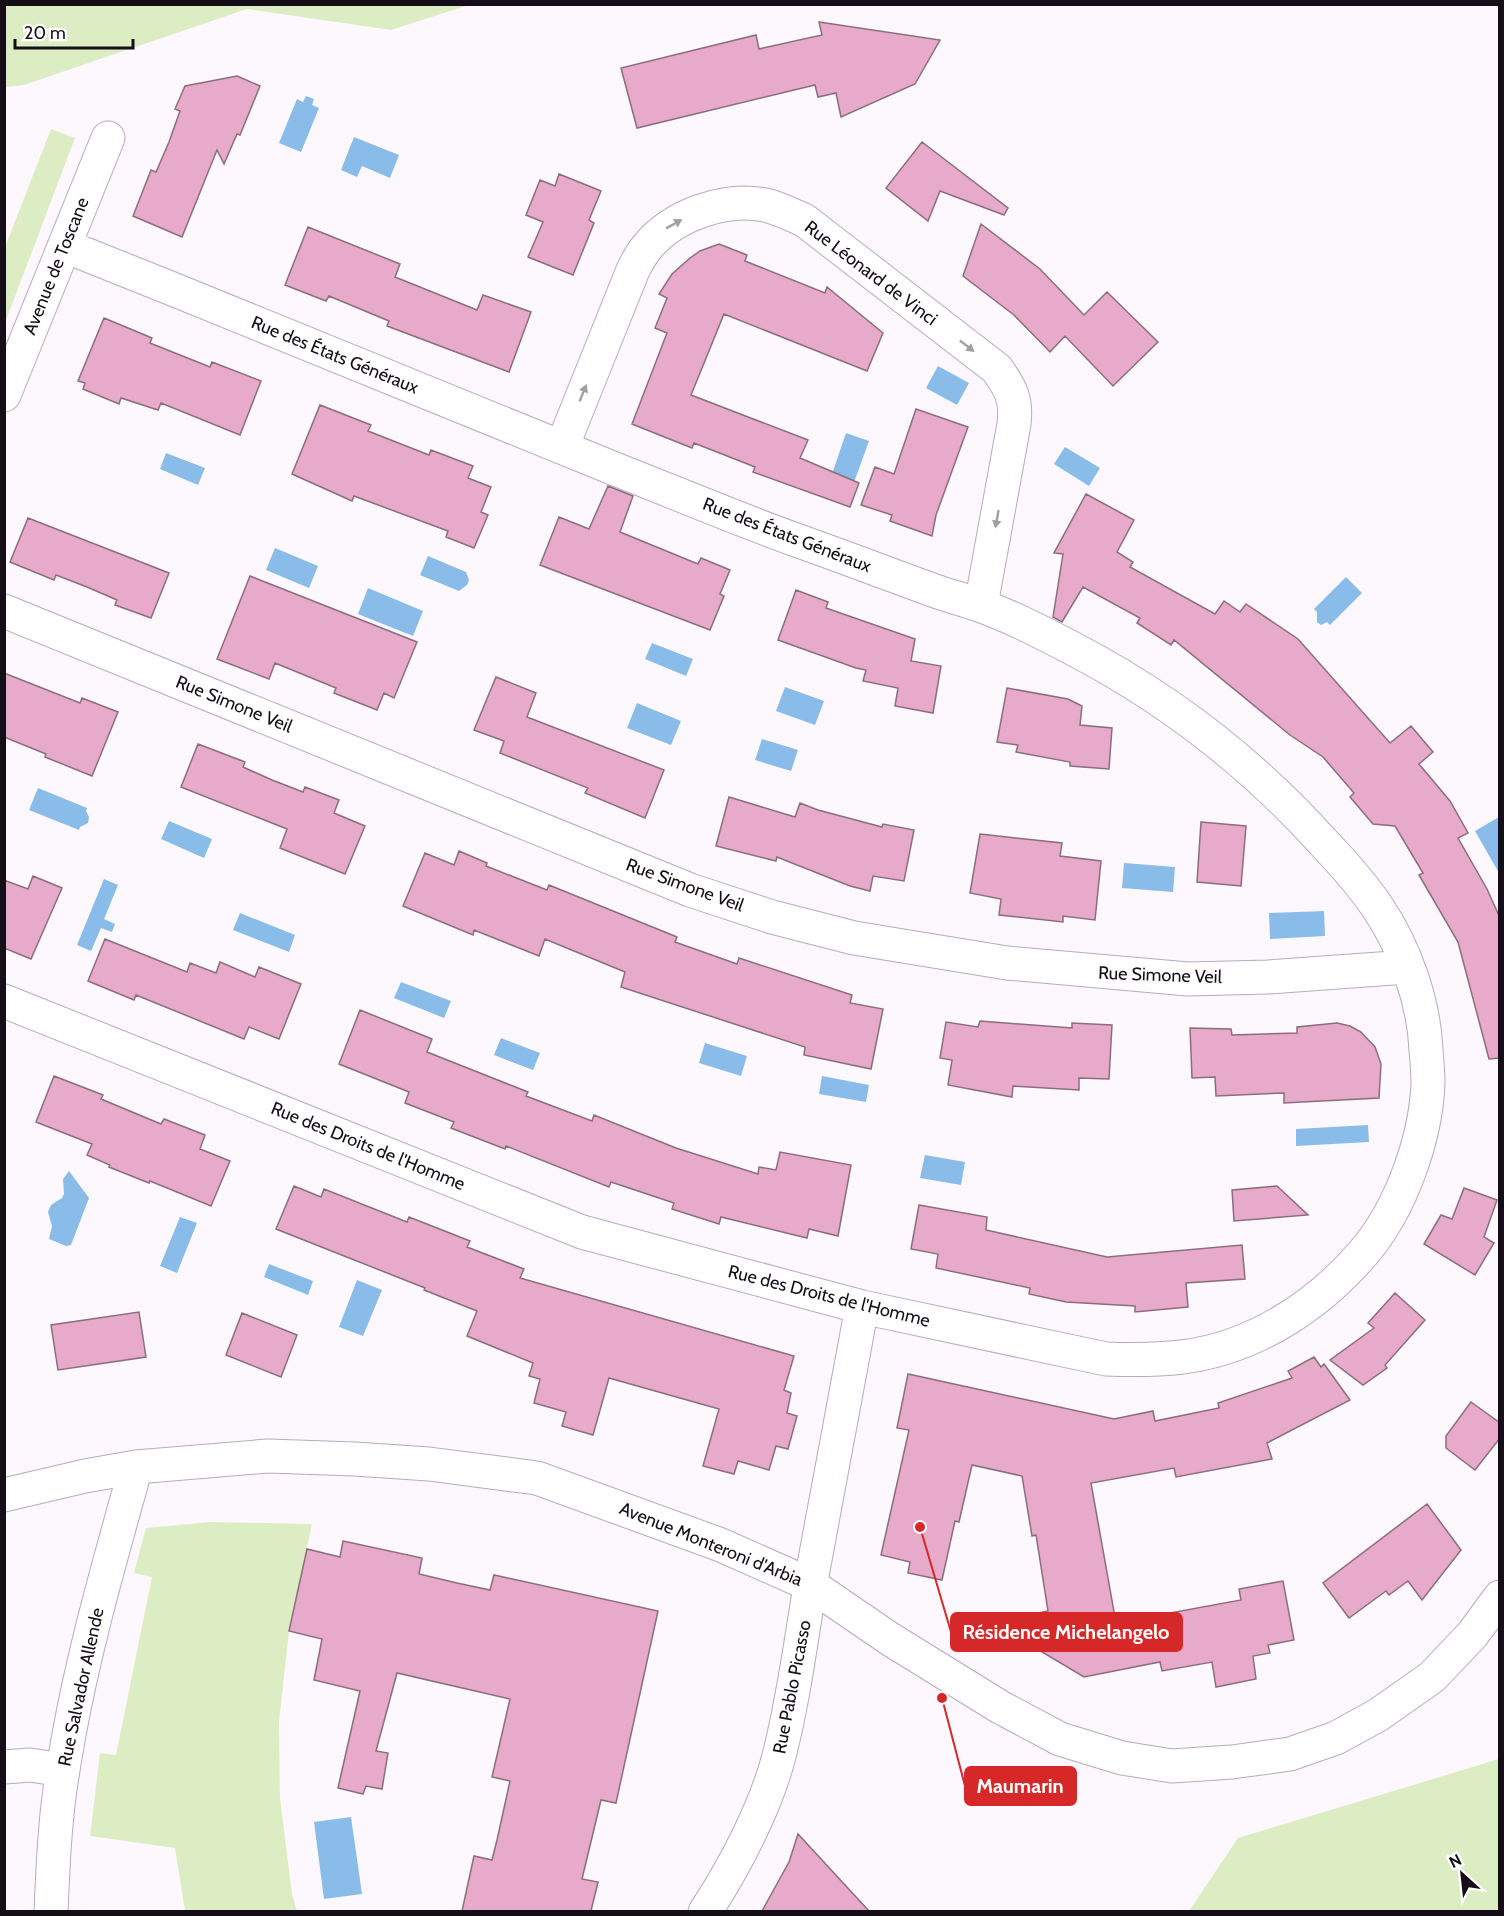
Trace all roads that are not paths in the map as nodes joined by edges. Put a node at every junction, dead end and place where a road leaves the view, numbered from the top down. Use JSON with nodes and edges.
{"nodes":[{"id":1,"x":108,"y":138,"type":"dead end"},
{"id":2,"x":64,"y":246,"type":"junction"},
{"id":3,"x":4,"y":394,"type":"edge"},
{"id":4,"x":561,"y":447,"type":"junction"},
{"id":5,"x":981,"y":605,"type":"junction"},
{"id":6,"x":4,"y":611,"type":"edge"},
{"id":7,"x":1407,"y":967,"type":"junction"},
{"id":8,"x":4,"y":1001,"type":"edge"},
{"id":9,"x":862,"y":1307,"type":"junction"},
{"id":10,"x":136,"y":1467,"type":"junction"},
{"id":11,"x":4,"y":1495,"type":"edge"},
{"id":12,"x":811,"y":1585,"type":"junction"},
{"id":13,"x":1500,"y":1597,"type":"edge"},
{"id":14,"x":4,"y":1767,"type":"edge"},
{"id":15,"x":63,"y":1770,"type":"junction"},
{"id":16,"x":51,"y":1911,"type":"edge"},
{"id":17,"x":705,"y":1911,"type":"edge"}],
"edges":[{"from":1,"to":2,"type":"street","name":"Avenue de Toscane"},
{"from":2,"to":3,"type":"street","name":"Avenue de Toscane"},
{"from":2,"to":4,"type":"street","name":"Rue des États Généraux"},
{"from":4,"to":5,"type":"street","name":"Rue des États Généraux"},
{"from":4,"to":5,"type":"street","name":"Rue Léonard de Vinci","one_way":true},
{"from":5,"to":7,"type":"street","name":"Rue des États Généraux"},
{"from":6,"to":7,"type":"street","name":"Rue Simone Veil"},
{"from":7,"to":9,"type":"street","name":"Rue des Droits de l'Homme"},
{"from":8,"to":9,"type":"street","name":"Rue des Droits de l'Homme"},
{"from":9,"to":12,"type":"street","name":"Rue Pablo Picasso"},
{"from":10,"to":11,"type":"street","name":"Avenue Monteroni d'Arbia"},
{"from":10,"to":12,"type":"street","name":"Avenue Monteroni d'Arbia"},
{"from":10,"to":15,"type":"street","name":"Rue Salvador Allende"},
{"from":12,"to":13,"type":"street","name":"Avenue Monteroni d'Arbia"},
{"from":12,"to":17,"type":"street","name":"Rue Pablo Picasso"},
{"from":14,"to":15,"type":"street"},
{"from":15,"to":16,"type":"street","name":"Rue Salvador Allende"}]}
